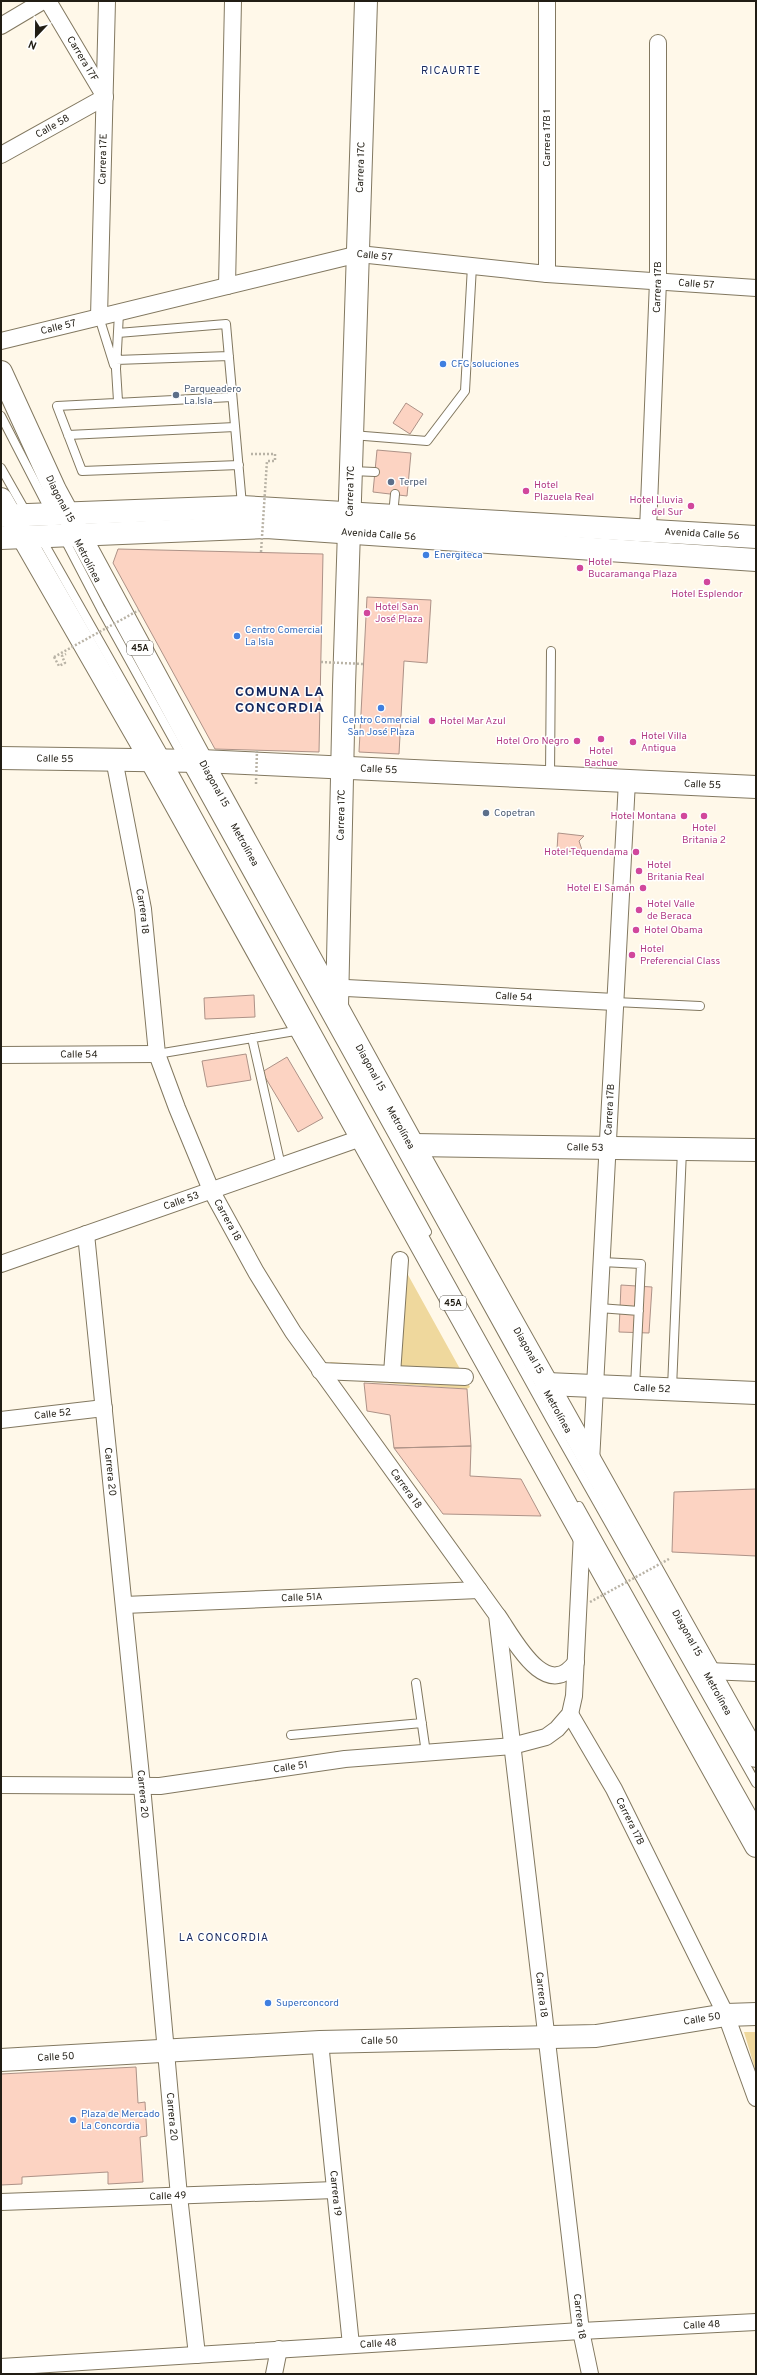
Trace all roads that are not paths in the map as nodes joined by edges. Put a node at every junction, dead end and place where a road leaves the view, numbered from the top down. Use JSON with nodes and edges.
{"nodes":[{"id":1,"x":43,"y":1,"type":"edge"},
{"id":2,"x":48,"y":1,"type":"edge"},
{"id":3,"x":107,"y":1,"type":"edge"},
{"id":4,"x":233,"y":1,"type":"edge"},
{"id":5,"x":366,"y":1,"type":"edge"},
{"id":6,"x":547,"y":1,"type":"edge"},
{"id":7,"x":1,"y":26,"type":"edge"},
{"id":8,"x":658,"y":43,"type":"dead end"},
{"id":9,"x":105,"y":97,"type":"junction"},
{"id":10,"x":1,"y":155,"type":"edge"},
{"id":11,"x":359,"y":254,"type":"junction"},
{"id":12,"x":472,"y":266,"type":"junction"},
{"id":13,"x":547,"y":274,"type":"junction"},
{"id":14,"x":658,"y":281,"type":"junction"},
{"id":15,"x":227,"y":286,"type":"junction"},
{"id":16,"x":756,"y":288,"type":"edge"},
{"id":17,"x":119,"y":313,"type":"junction"},
{"id":18,"x":99,"y":317,"type":"junction"},
{"id":19,"x":118,"y":333,"type":"junction"},
{"id":20,"x":1,"y":341,"type":"edge"},
{"id":21,"x":229,"y":356,"type":"junction"},
{"id":22,"x":116,"y":360,"type":"junction"},
{"id":23,"x":116,"y":369,"type":"junction"},
{"id":24,"x":1,"y":372,"type":"edge"},
{"id":25,"x":232,"y":397,"type":"junction"},
{"id":26,"x":118,"y":402,"type":"junction"},
{"id":27,"x":1,"y":416,"type":"edge"},
{"id":28,"x":235,"y":427,"type":"junction"},
{"id":29,"x":68,"y":435,"type":"junction"},
{"id":30,"x":352,"y":435,"type":"junction"},
{"id":31,"x":239,"y":465,"type":"junction"},
{"id":32,"x":1,"y":468,"type":"edge"},
{"id":33,"x":351,"y":471,"type":"junction"},
{"id":34,"x":375,"y":472,"type":"dead end"},
{"id":35,"x":242,"y":507,"type":"junction"},
{"id":36,"x":10,"y":511,"type":"edge"},
{"id":37,"x":349,"y":522,"type":"junction"},
{"id":38,"x":55,"y":527,"type":"junction"},
{"id":39,"x":648,"y":530,"type":"junction"},
{"id":40,"x":756,"y":537,"type":"edge"},
{"id":41,"x":1,"y":538,"type":"edge"},
{"id":42,"x":756,"y":560,"type":"edge"},
{"id":43,"x":551,"y":651,"type":"dead end"},
{"id":44,"x":1,"y":758,"type":"edge"},
{"id":45,"x":114,"y":759,"type":"junction"},
{"id":46,"x":176,"y":760,"type":"junction"},
{"id":47,"x":342,"y":767,"type":"junction"},
{"id":48,"x":550,"y":777,"type":"junction"},
{"id":49,"x":627,"y":781,"type":"junction"},
{"id":50,"x":756,"y":787,"type":"edge"},
{"id":51,"x":333,"y":994,"type":"junction"},
{"id":52,"x":615,"y":1002,"type":"junction"},
{"id":53,"x":700,"y":1006,"type":"dead end"},
{"id":54,"x":302,"y":1030,"type":"junction"},
{"id":55,"x":252,"y":1038,"type":"junction"},
{"id":56,"x":157,"y":1054,"type":"junction"},
{"id":57,"x":1,"y":1055,"type":"edge"},
{"id":58,"x":361,"y":1138,"type":"junction"},
{"id":59,"x":413,"y":1145,"type":"junction"},
{"id":60,"x":608,"y":1148,"type":"junction"},
{"id":61,"x":682,"y":1149,"type":"junction"},
{"id":62,"x":756,"y":1150,"type":"edge"},
{"id":63,"x":280,"y":1166,"type":"junction"},
{"id":64,"x":211,"y":1190,"type":"junction"},
{"id":65,"x":86,"y":1234,"type":"junction"},
{"id":66,"x":431,"y":1240,"type":"dead end"},
{"id":67,"x":400,"y":1260,"type":"dead end"},
{"id":68,"x":602,"y":1262,"type":"junction"},
{"id":69,"x":1,"y":1264,"type":"edge"},
{"id":70,"x":599,"y":1308,"type":"junction"},
{"id":71,"x":639,"y":1311,"type":"junction"},
{"id":72,"x":320,"y":1372,"type":"junction"},
{"id":73,"x":392,"y":1374,"type":"junction"},
{"id":74,"x":465,"y":1377,"type":"dead end"},
{"id":75,"x":547,"y":1384,"type":"junction"},
{"id":76,"x":595,"y":1386,"type":"junction"},
{"id":77,"x":634,"y":1388,"type":"junction"},
{"id":78,"x":672,"y":1389,"type":"junction"},
{"id":79,"x":756,"y":1393,"type":"edge"},
{"id":80,"x":104,"y":1408,"type":"junction"},
{"id":81,"x":1,"y":1420,"type":"edge"},
{"id":82,"x":591,"y":1462,"type":"junction"},
{"id":83,"x":576,"y":1501,"type":"dead end"},
{"id":84,"x":582,"y":1533,"type":"junction"},
{"id":85,"x":479,"y":1590,"type":"junction"},
{"id":86,"x":124,"y":1605,"type":"junction"},
{"id":87,"x":497,"y":1615,"type":"junction"},
{"id":88,"x":576,"y":1662,"type":"junction"},
{"id":89,"x":708,"y":1671,"type":"junction"},
{"id":90,"x":756,"y":1673,"type":"edge"},
{"id":91,"x":416,"y":1683,"type":"dead end"},
{"id":92,"x":570,"y":1714,"type":"junction"},
{"id":93,"x":422,"y":1723,"type":"junction"},
{"id":94,"x":291,"y":1735,"type":"dead end"},
{"id":95,"x":512,"y":1746,"type":"junction"},
{"id":96,"x":426,"y":1753,"type":"junction"},
{"id":97,"x":756,"y":1756,"type":"edge"},
{"id":98,"x":756,"y":1783,"type":"edge"},
{"id":99,"x":1,"y":1785,"type":"edge"},
{"id":100,"x":142,"y":1786,"type":"junction"},
{"id":101,"x":756,"y":1821,"type":"edge"},
{"id":102,"x":756,"y":1846,"type":"edge"},
{"id":103,"x":726,"y":2014,"type":"junction"},
{"id":104,"x":756,"y":2014,"type":"edge"},
{"id":105,"x":547,"y":2037,"type":"junction"},
{"id":106,"x":320,"y":2042,"type":"junction"},
{"id":107,"x":165,"y":2050,"type":"junction"},
{"id":108,"x":1,"y":2060,"type":"edge"},
{"id":109,"x":756,"y":2098,"type":"edge"},
{"id":110,"x":334,"y":2190,"type":"junction"},
{"id":111,"x":179,"y":2196,"type":"junction"},
{"id":112,"x":1,"y":2202,"type":"edge"},
{"id":113,"x":756,"y":2322,"type":"edge"},
{"id":114,"x":580,"y":2330,"type":"junction"},
{"id":115,"x":351,"y":2345,"type":"junction"},
{"id":116,"x":279,"y":2349,"type":"junction"},
{"id":117,"x":197,"y":2355,"type":"junction"},
{"id":118,"x":1,"y":2367,"type":"edge"},
{"id":119,"x":274,"y":2374,"type":"edge"},
{"id":120,"x":590,"y":2374,"type":"edge"}],
"edges":[{"from":1,"to":7,"type":"street"},
{"from":2,"to":9,"type":"street","name":"Carrera 17F"},
{"from":3,"to":9,"type":"street","name":"Carrera 17E"},
{"from":4,"to":15,"type":"street"},
{"from":5,"to":11,"type":"main road","name":"Carrera 17C"},
{"from":6,"to":13,"type":"street","name":"Carrera 17B 1"},
{"from":8,"to":14,"type":"street","name":"Carrera 17B"},
{"from":9,"to":10,"type":"street","name":"Calle 58"},
{"from":9,"to":18,"type":"street","name":"Carrera 17E"},
{"from":11,"to":12,"type":"street","name":"Calle 57"},
{"from":11,"to":15,"type":"street","name":"Calle 57"},
{"from":11,"to":30,"type":"main road","name":"Carrera 17C"},
{"from":12,"to":13,"type":"street","name":"Calle 57"},
{"from":12,"to":30,"type":"lane"},
{"from":13,"to":14,"type":"street","name":"Calle 57"},
{"from":14,"to":16,"type":"street","name":"Calle 57"},
{"from":14,"to":39,"type":"street","name":"Carrera 17B"},
{"from":15,"to":17,"type":"street","name":"Calle 57"},
{"from":17,"to":18,"type":"street","name":"Calle 57"},
{"from":17,"to":19,"type":"lane"},
{"from":18,"to":20,"type":"street","name":"Calle 57"},
{"from":18,"to":23,"type":"lane"},
{"from":19,"to":21,"type":"lane"},
{"from":19,"to":22,"type":"lane"},
{"from":21,"to":22,"type":"lane"},
{"from":21,"to":25,"type":"lane"},
{"from":22,"to":23,"type":"lane"},
{"from":23,"to":26,"type":"lane"},
{"from":24,"to":38,"type":"main road","name":"Diagonal 15","number":"45A"},
{"from":25,"to":26,"type":"lane"},
{"from":25,"to":28,"type":"lane"},
{"from":26,"to":29,"type":"lane"},
{"from":27,"to":38,"type":"lane"},
{"from":28,"to":29,"type":"lane"},
{"from":28,"to":31,"type":"lane"},
{"from":29,"to":31,"type":"lane"},
{"from":30,"to":33,"type":"main road","name":"Carrera 17C"},
{"from":31,"to":35,"type":"lane"},
{"from":32,"to":36,"type":"lane"},
{"from":33,"to":34,"type":"lane"},
{"from":33,"to":37,"type":"main road","name":"Carrera 17C"},
{"from":35,"to":37,"type":"main road","name":"Avenida Calle 56"},
{"from":35,"to":38,"type":"main road","name":"Avenida Calle 56"},
{"from":36,"to":38,"type":"main road","name":"Diagonal 15","number":"45A"},
{"from":36,"to":38,"type":"main road","name":"Avenida Calle 56"},
{"from":37,"to":38,"type":"main road","name":"Avenida Calle 56"},
{"from":37,"to":39,"type":"main road","name":"Avenida Calle 56"},
{"from":37,"to":42,"type":"main road","name":"Avenida Calle 56"},
{"from":37,"to":47,"type":"main road","name":"Carrera 17C"},
{"from":38,"to":41,"type":"main road","name":"Avenida Calle 56"},
{"from":38,"to":46,"type":"main road","name":"Diagonal 15","number":"45A"},
{"from":38,"to":46,"type":"main road","name":"Diagonal 15","number":"45A"},
{"from":39,"to":40,"type":"main road","name":"Avenida Calle 56"},
{"from":43,"to":48,"type":"lane"},
{"from":44,"to":45,"type":"main road","name":"Calle 55"},
{"from":45,"to":46,"type":"main road","name":"Calle 55"},
{"from":45,"to":56,"type":"street","name":"Carrera 18"},
{"from":46,"to":47,"type":"main road","name":"Calle 55"},
{"from":46,"to":51,"type":"main road","name":"Diagonal 15","number":"45A"},
{"from":46,"to":54,"type":"main road","name":"Diagonal 15","number":"45A"},
{"from":46,"to":66,"type":"lane"},
{"from":46,"to":98,"type":"lane","name":"Metrolínea"},
{"from":47,"to":48,"type":"main road","name":"Calle 55"},
{"from":47,"to":51,"type":"main road","name":"Carrera 17C"},
{"from":48,"to":49,"type":"main road","name":"Calle 55"},
{"from":49,"to":50,"type":"main road","name":"Calle 55"},
{"from":49,"to":52,"type":"street","name":"Carrera 17B"},
{"from":51,"to":52,"type":"street","name":"Calle 54"},
{"from":51,"to":59,"type":"main road","name":"Diagonal 15","number":"45A"},
{"from":52,"to":53,"type":"lane","name":"Calle 54"},
{"from":52,"to":60,"type":"street","name":"Carrera 17B"},
{"from":54,"to":55,"type":"lane"},
{"from":54,"to":58,"type":"main road","name":"Diagonal 15","number":"45A"},
{"from":55,"to":56,"type":"lane"},
{"from":55,"to":63,"type":"lane"},
{"from":56,"to":57,"type":"street","name":"Calle 54"},
{"from":56,"to":64,"type":"street","name":"Carrera 18"},
{"from":58,"to":63,"type":"street","name":"Calle 53"},
{"from":58,"to":84,"type":"main road","name":"Diagonal 15","number":"45A"},
{"from":59,"to":60,"type":"main road","name":"Calle 53"},
{"from":59,"to":75,"type":"main road","name":"Diagonal 15","number":"45A"},
{"from":60,"to":61,"type":"main road","name":"Calle 53"},
{"from":60,"to":68,"type":"street","name":"Carrera 17B"},
{"from":61,"to":62,"type":"main road","name":"Calle 53"},
{"from":61,"to":78,"type":"lane"},
{"from":63,"to":64,"type":"street","name":"Calle 53"},
{"from":64,"to":65,"type":"street","name":"Calle 53"},
{"from":64,"to":72,"type":"street","name":"Carrera 18"},
{"from":65,"to":69,"type":"street","name":"Calle 53"},
{"from":65,"to":80,"type":"street","name":"Carrera 20"},
{"from":67,"to":73,"type":"street"},
{"from":68,"to":70,"type":"street","name":"Carrera 17B"},
{"from":68,"to":71,"type":"lane"},
{"from":70,"to":71,"type":"lane"},
{"from":70,"to":76,"type":"street","name":"Carrera 17B"},
{"from":71,"to":77,"type":"lane"},
{"from":72,"to":73,"type":"street"},
{"from":72,"to":85,"type":"street","name":"Carrera 18"},
{"from":73,"to":74,"type":"street"},
{"from":75,"to":76,"type":"main road","name":"Calle 52"},
{"from":75,"to":82,"type":"main road","name":"Diagonal 15","number":"45A"},
{"from":76,"to":77,"type":"main road","name":"Calle 52"},
{"from":76,"to":82,"type":"street","name":"Carrera 17B"},
{"from":77,"to":78,"type":"main road","name":"Calle 52"},
{"from":78,"to":79,"type":"main road","name":"Calle 52"},
{"from":80,"to":81,"type":"street","name":"Calle 52"},
{"from":80,"to":86,"type":"street","name":"Carrera 20"},
{"from":82,"to":89,"type":"main road","name":"Diagonal 15","number":"45A"},
{"from":83,"to":101,"type":"lane"},
{"from":84,"to":88,"type":"street"},
{"from":84,"to":102,"type":"main road","name":"Diagonal 15","number":"45A"},
{"from":85,"to":86,"type":"street","name":"Calle 51A"},
{"from":85,"to":87,"type":"street","name":"Carrera 18"},
{"from":86,"to":100,"type":"street","name":"Carrera 20"},
{"from":87,"to":88,"type":"street","name":"Carrera 18"},
{"from":87,"to":95,"type":"street","name":"Carrera 18"},
{"from":88,"to":92,"type":"street"},
{"from":89,"to":90,"type":"street"},
{"from":89,"to":97,"type":"main road","name":"Diagonal 15","number":"45A"},
{"from":91,"to":93,"type":"lane"},
{"from":92,"to":95,"type":"street","name":"Calle 51"},
{"from":92,"to":103,"type":"street","name":"Carrera 17B"},
{"from":93,"to":94,"type":"lane"},
{"from":93,"to":96,"type":"lane"},
{"from":95,"to":96,"type":"street","name":"Calle 51"},
{"from":95,"to":105,"type":"street","name":"Carrera 18"},
{"from":96,"to":100,"type":"street","name":"Calle 51"},
{"from":99,"to":100,"type":"street","name":"Calle 51"},
{"from":100,"to":107,"type":"street","name":"Carrera 20"},
{"from":103,"to":104,"type":"main road","name":"Calle 50"},
{"from":103,"to":105,"type":"main road","name":"Calle 50"},
{"from":103,"to":109,"type":"street","name":"Carrera 17B"},
{"from":105,"to":106,"type":"main road","name":"Calle 50"},
{"from":105,"to":114,"type":"street","name":"Carrera 18"},
{"from":106,"to":107,"type":"main road","name":"Calle 50"},
{"from":106,"to":110,"type":"street","name":"Carrera 19"},
{"from":107,"to":108,"type":"main road","name":"Calle 50"},
{"from":107,"to":111,"type":"street","name":"Carrera 20"},
{"from":110,"to":111,"type":"street","name":"Calle 49"},
{"from":110,"to":115,"type":"street","name":"Carrera 19"},
{"from":111,"to":112,"type":"street","name":"Calle 49"},
{"from":111,"to":117,"type":"street","name":"Carrera 20"},
{"from":113,"to":114,"type":"street","name":"Calle 48"},
{"from":114,"to":115,"type":"street","name":"Calle 48"},
{"from":114,"to":120,"type":"street","name":"Carrera 18"},
{"from":115,"to":116,"type":"street","name":"Calle 48"},
{"from":116,"to":117,"type":"street","name":"Calle 48"},
{"from":116,"to":119,"type":"street"},
{"from":117,"to":118,"type":"street","name":"Calle 48"}]}
